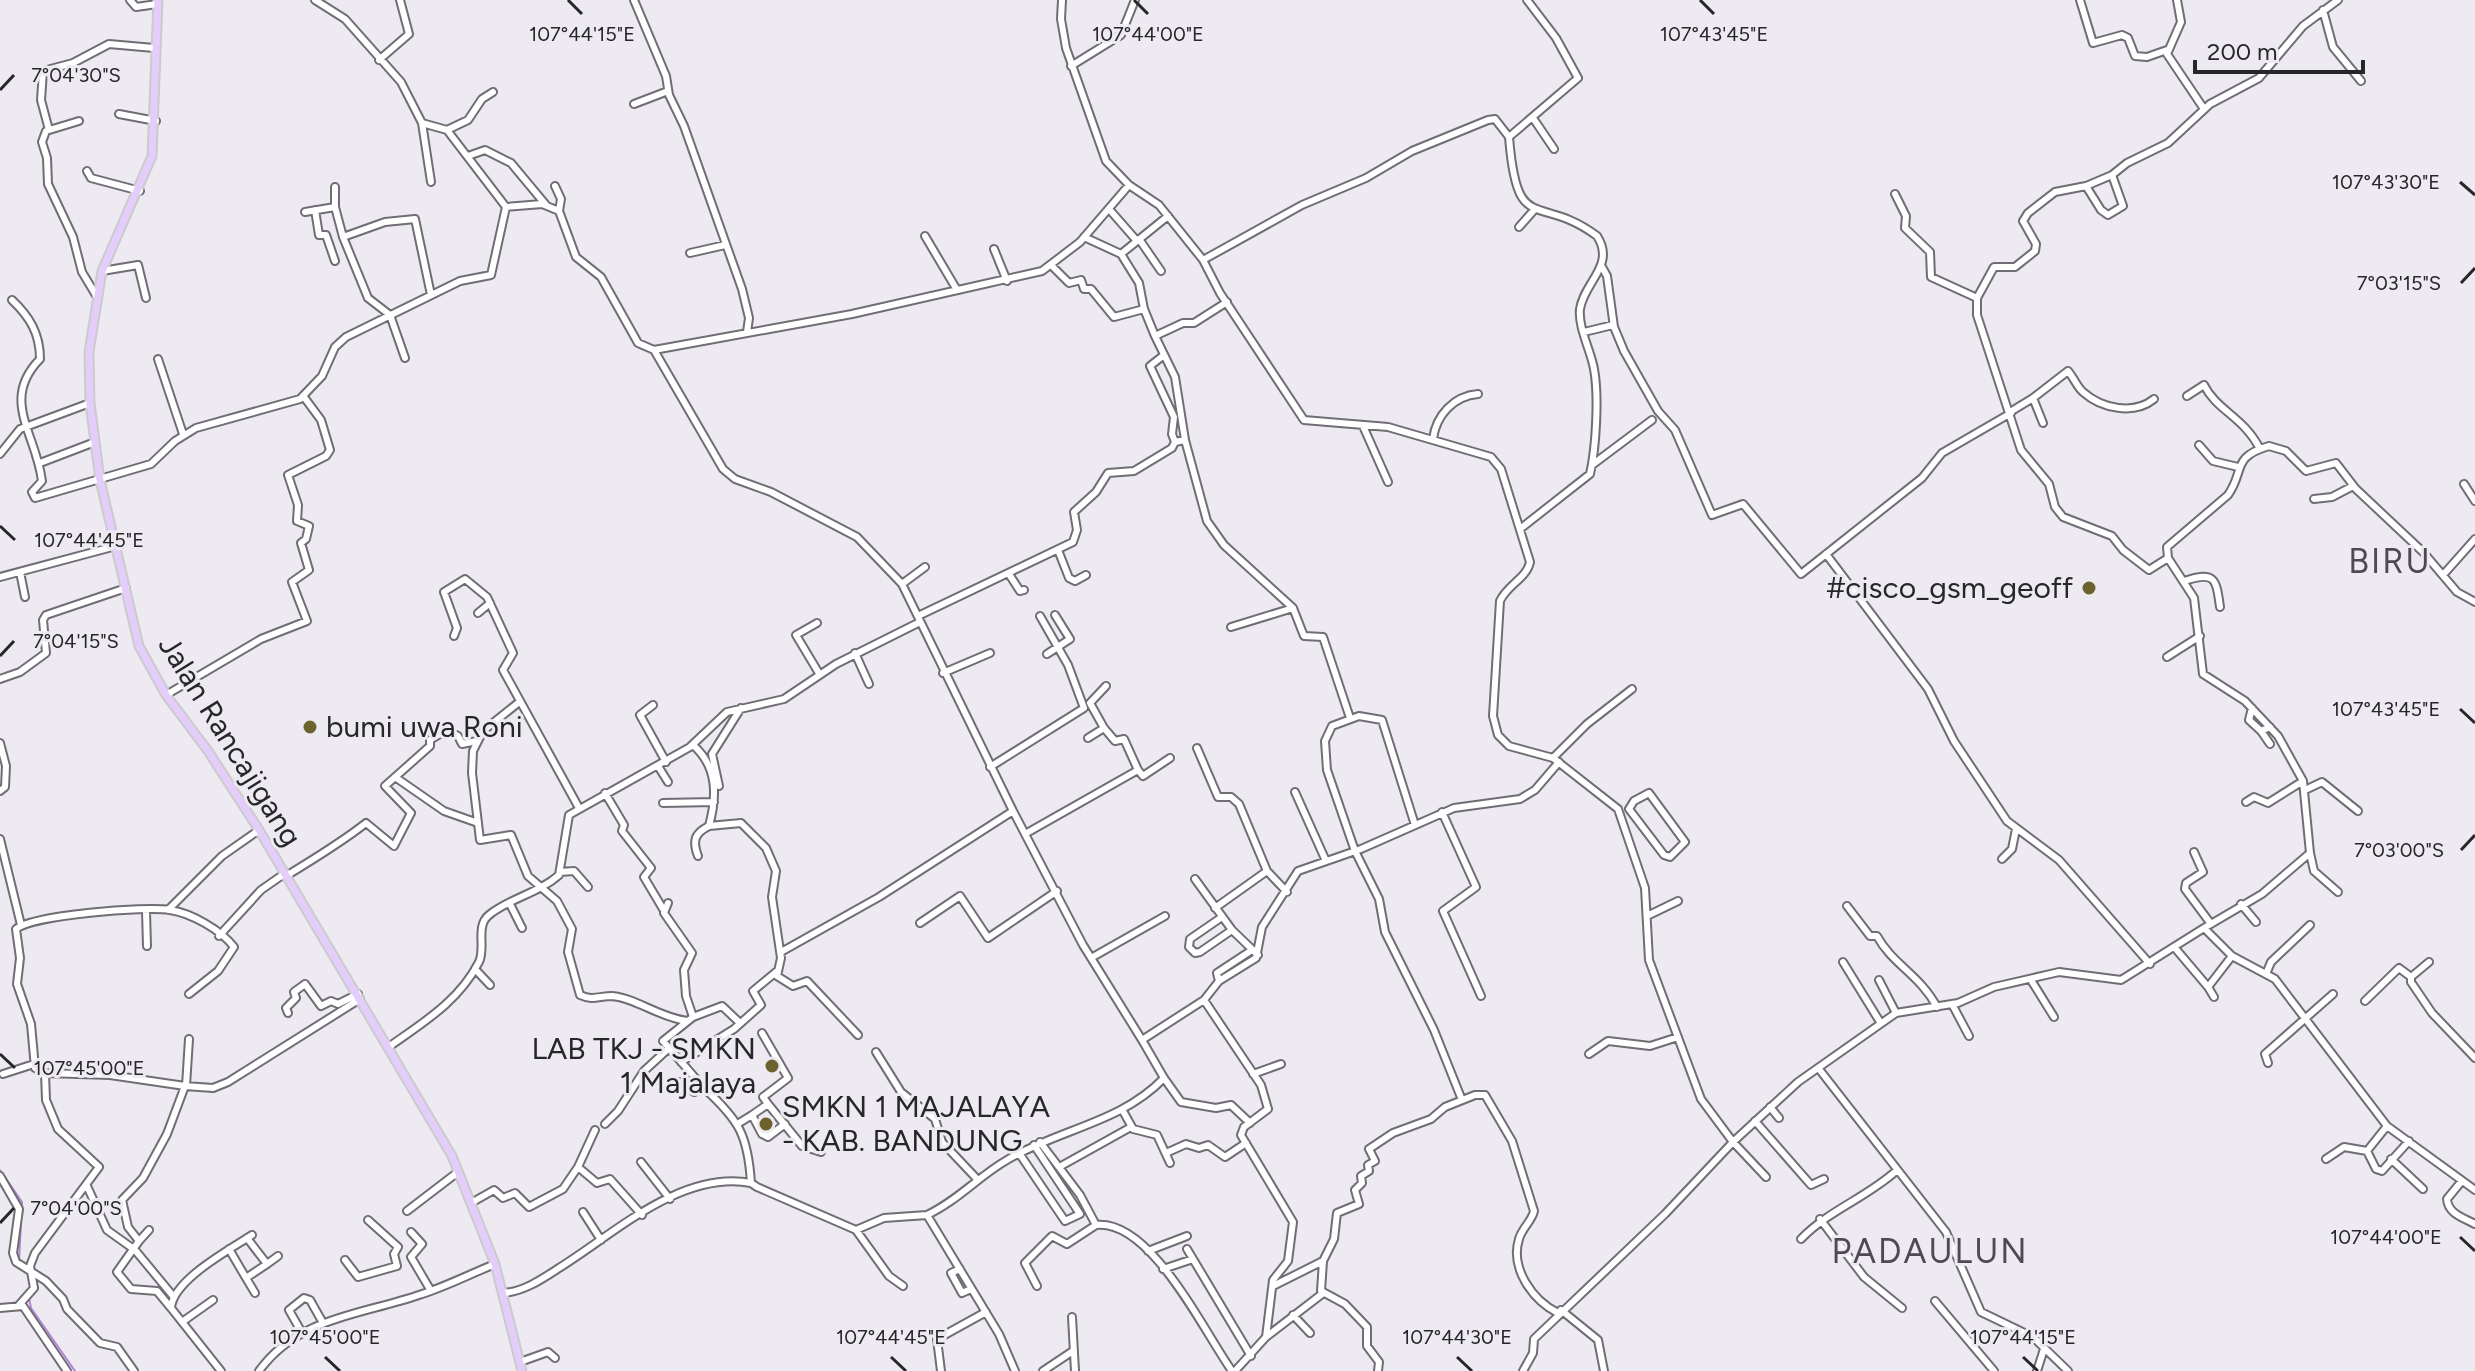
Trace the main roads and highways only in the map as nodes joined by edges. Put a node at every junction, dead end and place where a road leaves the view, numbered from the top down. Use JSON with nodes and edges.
{"nodes":[{"id":1,"x":157,"y":2,"type":"edge"},
{"id":2,"x":522,"y":1371,"type":"edge"}],
"edges":[{"from":1,"to":2,"type":"main road","name":"Jalan Rancajigang"}]}
